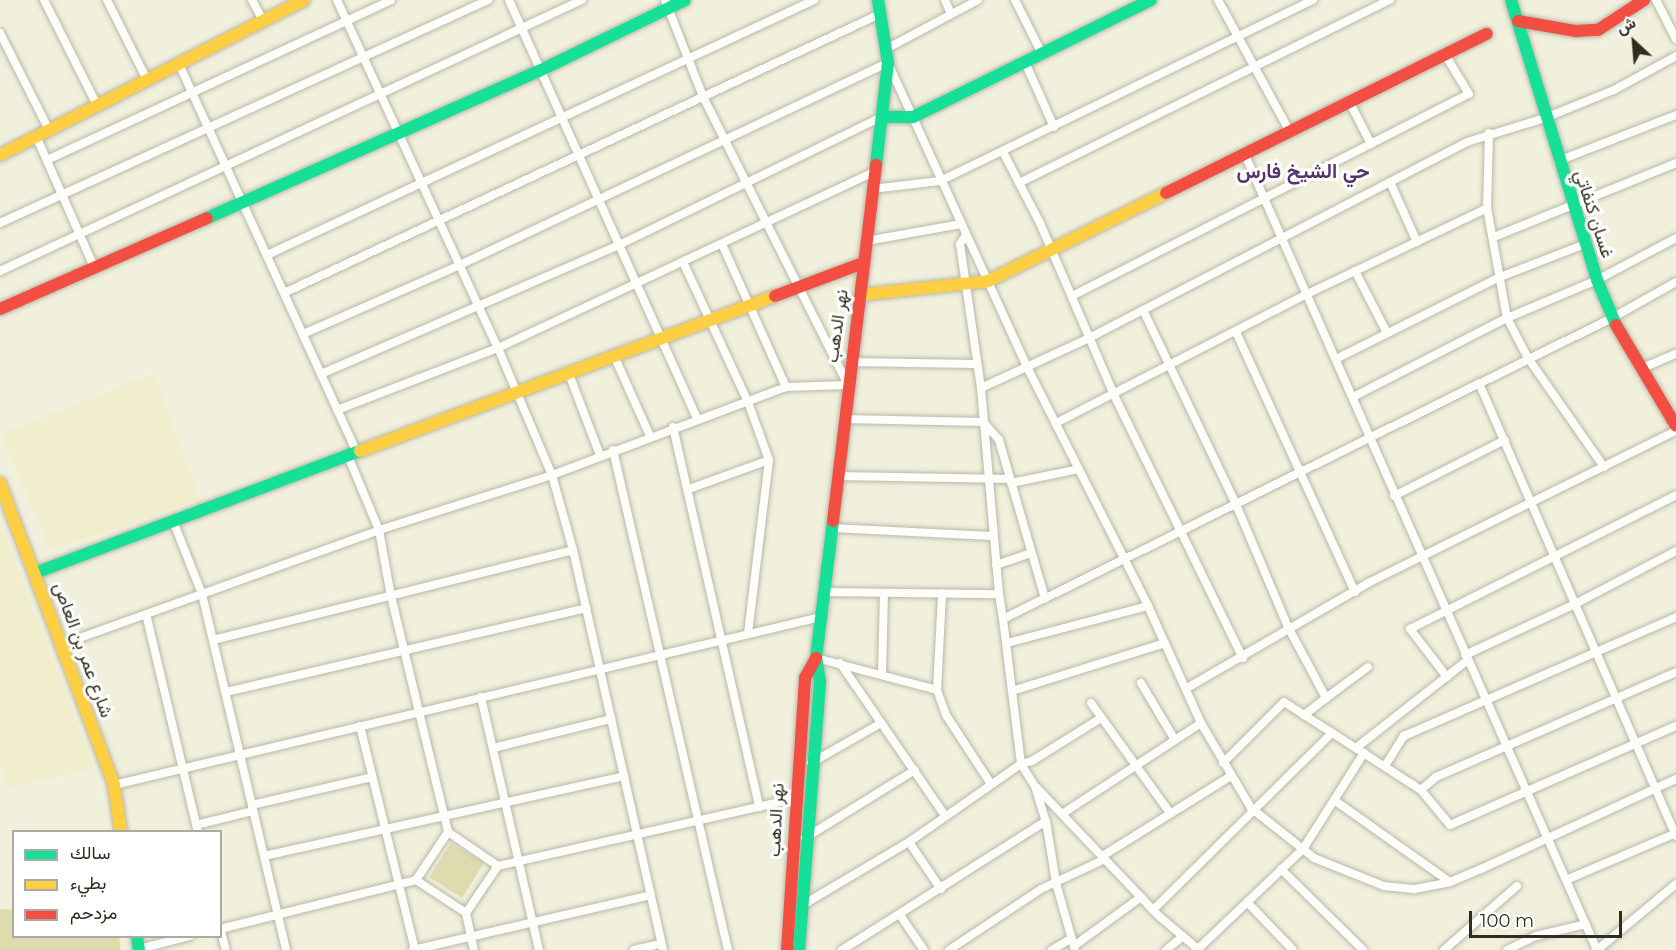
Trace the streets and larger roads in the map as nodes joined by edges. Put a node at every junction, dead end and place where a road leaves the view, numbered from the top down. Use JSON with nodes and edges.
{"nodes":[{"id":1,"x":44,"y":0,"type":"edge"},
{"id":2,"x":107,"y":0,"type":"edge"},
{"id":3,"x":252,"y":0,"type":"edge"},
{"id":4,"x":304,"y":0,"type":"edge"},
{"id":5,"x":337,"y":0,"type":"edge"},
{"id":6,"x":391,"y":0,"type":"edge"},
{"id":7,"x":488,"y":0,"type":"edge"},
{"id":8,"x":509,"y":0,"type":"edge"},
{"id":9,"x":582,"y":0,"type":"edge"},
{"id":10,"x":685,"y":0,"type":"edge"},
{"id":11,"x":814,"y":0,"type":"edge"},
{"id":12,"x":878,"y":0,"type":"edge"},
{"id":13,"x":945,"y":0,"type":"edge"},
{"id":14,"x":978,"y":0,"type":"edge"},
{"id":15,"x":1015,"y":0,"type":"edge"},
{"id":16,"x":1151,"y":0,"type":"edge"},
{"id":17,"x":1218,"y":0,"type":"edge"},
{"id":18,"x":1313,"y":0,"type":"edge"},
{"id":19,"x":1390,"y":0,"type":"edge"},
{"id":20,"x":1511,"y":0,"type":"edge"},
{"id":21,"x":1644,"y":0,"type":"edge"},
{"id":22,"x":1656,"y":0,"type":"edge"},
{"id":23,"x":667,"y":4,"type":"edge"},
{"id":24,"x":1130,"y":4,"type":"edge"},
{"id":25,"x":882,"y":13,"type":"junction"},
{"id":26,"x":951,"y":14,"type":"junction"},
{"id":27,"x":347,"y":20,"type":"junction"},
{"id":28,"x":263,"y":21,"type":"junction"},
{"id":29,"x":1518,"y":21,"type":"junction"},
{"id":30,"x":521,"y":27,"type":"junction"},
{"id":31,"x":0,"y":33,"type":"edge"},
{"id":32,"x":1486,"y":34,"type":"dead end"},
{"id":33,"x":1238,"y":37,"type":"junction"},
{"id":34,"x":1676,"y":39,"type":"edge"},
{"id":35,"x":888,"y":48,"type":"junction"},
{"id":36,"x":1042,"y":54,"type":"junction"},
{"id":37,"x":687,"y":56,"type":"junction"},
{"id":38,"x":1446,"y":56,"type":"junction"},
{"id":39,"x":1676,"y":56,"type":"edge"},
{"id":40,"x":364,"y":58,"type":"junction"},
{"id":41,"x":1025,"y":62,"type":"junction"},
{"id":42,"x":888,"y":63,"type":"junction"},
{"id":43,"x":179,"y":64,"type":"junction"},
{"id":44,"x":1254,"y":66,"type":"junction"},
{"id":45,"x":539,"y":71,"type":"junction"},
{"id":46,"x":147,"y":80,"type":"junction"},
{"id":47,"x":192,"y":92,"type":"junction"},
{"id":48,"x":382,"y":93,"type":"junction"},
{"id":49,"x":704,"y":99,"type":"junction"},
{"id":50,"x":1350,"y":103,"type":"junction"},
{"id":51,"x":97,"y":105,"type":"junction"},
{"id":52,"x":1676,"y":115,"type":"edge"},
{"id":53,"x":882,"y":117,"type":"junction"},
{"id":54,"x":913,"y":117,"type":"junction"},
{"id":55,"x":561,"y":118,"type":"junction"},
{"id":56,"x":1545,"y":118,"type":"junction"},
{"id":57,"x":208,"y":127,"type":"junction"},
{"id":58,"x":1054,"y":127,"type":"junction"},
{"id":59,"x":49,"y":130,"type":"junction"},
{"id":60,"x":1290,"y":132,"type":"junction"},
{"id":61,"x":1489,"y":133,"type":"junction"},
{"id":62,"x":400,"y":134,"type":"junction"},
{"id":63,"x":36,"y":136,"type":"junction"},
{"id":64,"x":725,"y":140,"type":"junction"},
{"id":65,"x":1371,"y":144,"type":"junction"},
{"id":66,"x":1003,"y":152,"type":"junction"},
{"id":67,"x":0,"y":155,"type":"edge"},
{"id":68,"x":1245,"y":155,"type":"junction"},
{"id":69,"x":579,"y":157,"type":"junction"},
{"id":70,"x":47,"y":159,"type":"junction"},
{"id":71,"x":1558,"y":161,"type":"junction"},
{"id":72,"x":1676,"y":163,"type":"edge"},
{"id":73,"x":225,"y":165,"type":"junction"},
{"id":74,"x":874,"y":171,"type":"junction"},
{"id":75,"x":940,"y":180,"type":"junction"},
{"id":76,"x":1390,"y":182,"type":"junction"},
{"id":77,"x":1019,"y":183,"type":"junction"},
{"id":78,"x":423,"y":184,"type":"junction"},
{"id":79,"x":748,"y":185,"type":"junction"},
{"id":80,"x":872,"y":189,"type":"junction"},
{"id":81,"x":62,"y":194,"type":"junction"},
{"id":82,"x":1264,"y":199,"type":"junction"},
{"id":83,"x":241,"y":200,"type":"junction"},
{"id":84,"x":599,"y":201,"type":"junction"},
{"id":85,"x":1572,"y":204,"type":"junction"},
{"id":86,"x":1487,"y":208,"type":"junction"},
{"id":87,"x":441,"y":222,"type":"junction"},
{"id":88,"x":0,"y":223,"type":"edge"},
{"id":89,"x":767,"y":223,"type":"junction"},
{"id":90,"x":961,"y":225,"type":"junction"},
{"id":91,"x":79,"y":234,"type":"junction"},
{"id":92,"x":966,"y":234,"type":"junction"},
{"id":93,"x":1494,"y":237,"type":"junction"},
{"id":94,"x":1282,"y":238,"type":"junction"},
{"id":95,"x":1676,"y":238,"type":"edge"},
{"id":96,"x":866,"y":241,"type":"junction"},
{"id":97,"x":1417,"y":242,"type":"junction"},
{"id":98,"x":722,"y":244,"type":"junction"},
{"id":99,"x":1585,"y":244,"type":"junction"},
{"id":100,"x":619,"y":245,"type":"junction"},
{"id":101,"x":1052,"y":249,"type":"junction"},
{"id":102,"x":267,"y":255,"type":"junction"},
{"id":103,"x":683,"y":262,"type":"junction"},
{"id":104,"x":863,"y":263,"type":"junction"},
{"id":105,"x":460,"y":265,"type":"junction"},
{"id":106,"x":94,"y":267,"type":"junction"},
{"id":107,"x":0,"y":271,"type":"edge"},
{"id":108,"x":1355,"y":271,"type":"junction"},
{"id":109,"x":1500,"y":277,"type":"junction"},
{"id":110,"x":1597,"y":280,"type":"junction"},
{"id":111,"x":988,"y":281,"type":"junction"},
{"id":112,"x":1676,"y":282,"type":"edge"},
{"id":113,"x":964,"y":283,"type":"junction"},
{"id":114,"x":639,"y":284,"type":"junction"},
{"id":115,"x":798,"y":287,"type":"junction"},
{"id":116,"x":284,"y":293,"type":"junction"},
{"id":117,"x":860,"y":295,"type":"junction"},
{"id":118,"x":1305,"y":295,"type":"junction"},
{"id":119,"x":1072,"y":296,"type":"junction"},
{"id":120,"x":749,"y":307,"type":"junction"},
{"id":121,"x":480,"y":308,"type":"junction"},
{"id":122,"x":0,"y":309,"type":"edge"},
{"id":123,"x":1143,"y":310,"type":"junction"},
{"id":124,"x":1508,"y":318,"type":"junction"},
{"id":125,"x":1612,"y":318,"type":"junction"},
{"id":126,"x":710,"y":322,"type":"junction"},
{"id":127,"x":1236,"y":332,"type":"junction"},
{"id":128,"x":1387,"y":333,"type":"junction"},
{"id":129,"x":303,"y":334,"type":"junction"},
{"id":130,"x":1089,"y":338,"type":"junction"},
{"id":131,"x":663,"y":340,"type":"junction"},
{"id":132,"x":498,"y":348,"type":"junction"},
{"id":133,"x":1676,"y":354,"type":"edge"},
{"id":134,"x":615,"y":358,"type":"junction"},
{"id":135,"x":1336,"y":358,"type":"junction"},
{"id":136,"x":1528,"y":358,"type":"junction"},
{"id":137,"x":850,"y":362,"type":"junction"},
{"id":138,"x":975,"y":364,"type":"junction"},
{"id":139,"x":1170,"y":364,"type":"junction"},
{"id":140,"x":1028,"y":369,"type":"junction"},
{"id":141,"x":1640,"y":369,"type":"junction"},
{"id":142,"x":321,"y":374,"type":"junction"},
{"id":143,"x":569,"y":374,"type":"junction"},
{"id":144,"x":1479,"y":383,"type":"junction"},
{"id":145,"x":848,"y":384,"type":"junction"},
{"id":146,"x":786,"y":387,"type":"junction"},
{"id":147,"x":981,"y":388,"type":"junction"},
{"id":148,"x":516,"y":394,"type":"junction"},
{"id":149,"x":1114,"y":395,"type":"junction"},
{"id":150,"x":1353,"y":397,"type":"junction"},
{"id":151,"x":748,"y":402,"type":"junction"},
{"id":152,"x":337,"y":410,"type":"junction"},
{"id":153,"x":697,"y":418,"type":"junction"},
{"id":154,"x":844,"y":419,"type":"junction"},
{"id":155,"x":983,"y":422,"type":"junction"},
{"id":156,"x":1056,"y":423,"type":"junction"},
{"id":157,"x":1675,"y":424,"type":"edge"},
{"id":158,"x":673,"y":427,"type":"junction"},
{"id":159,"x":1370,"y":435,"type":"junction"},
{"id":160,"x":650,"y":436,"type":"junction"},
{"id":161,"x":1505,"y":440,"type":"junction"},
{"id":162,"x":613,"y":450,"type":"junction"},
{"id":163,"x":352,"y":454,"type":"junction"},
{"id":164,"x":600,"y":455,"type":"junction"},
{"id":165,"x":769,"y":460,"type":"junction"},
{"id":166,"x":1604,"y":467,"type":"junction"},
{"id":167,"x":1079,"y":469,"type":"junction"},
{"id":168,"x":1300,"y":469,"type":"junction"},
{"id":169,"x":552,"y":475,"type":"junction"},
{"id":170,"x":838,"y":476,"type":"junction"},
{"id":171,"x":988,"y":479,"type":"junction"},
{"id":172,"x":1011,"y":481,"type":"junction"},
{"id":173,"x":0,"y":483,"type":"edge"},
{"id":174,"x":688,"y":489,"type":"junction"},
{"id":175,"x":1676,"y":495,"type":"edge"},
{"id":176,"x":1394,"y":496,"type":"junction"},
{"id":177,"x":1235,"y":502,"type":"junction"},
{"id":178,"x":1533,"y":502,"type":"junction"},
{"id":179,"x":173,"y":521,"type":"junction"},
{"id":180,"x":832,"y":528,"type":"junction"},
{"id":181,"x":1181,"y":529,"type":"junction"},
{"id":182,"x":380,"y":530,"type":"junction"},
{"id":183,"x":992,"y":536,"type":"junction"},
{"id":184,"x":573,"y":550,"type":"junction"},
{"id":185,"x":1676,"y":551,"type":"edge"},
{"id":186,"x":1031,"y":553,"type":"junction"},
{"id":187,"x":1555,"y":554,"type":"junction"},
{"id":188,"x":1123,"y":557,"type":"junction"},
{"id":189,"x":1421,"y":558,"type":"junction"},
{"id":190,"x":996,"y":565,"type":"junction"},
{"id":191,"x":35,"y":573,"type":"junction"},
{"id":192,"x":824,"y":592,"type":"junction"},
{"id":193,"x":1355,"y":592,"type":"junction"},
{"id":194,"x":884,"y":593,"type":"junction"},
{"id":195,"x":942,"y":593,"type":"junction"},
{"id":196,"x":202,"y":594,"type":"junction"},
{"id":197,"x":999,"y":594,"type":"junction"},
{"id":198,"x":391,"y":596,"type":"junction"},
{"id":199,"x":1045,"y":598,"type":"junction"},
{"id":200,"x":1575,"y":604,"type":"junction"},
{"id":201,"x":1148,"y":606,"type":"junction"},
{"id":202,"x":586,"y":608,"type":"junction"},
{"id":203,"x":1445,"y":611,"type":"junction"},
{"id":204,"x":146,"y":614,"type":"junction"},
{"id":205,"x":1676,"y":617,"type":"edge"},
{"id":206,"x":821,"y":618,"type":"junction"},
{"id":207,"x":1003,"y":619,"type":"junction"},
{"id":208,"x":1288,"y":627,"type":"junction"},
{"id":209,"x":748,"y":634,"type":"junction"},
{"id":210,"x":213,"y":640,"type":"junction"},
{"id":211,"x":722,"y":640,"type":"junction"},
{"id":212,"x":1166,"y":643,"type":"junction"},
{"id":213,"x":63,"y":644,"type":"junction"},
{"id":214,"x":1007,"y":644,"type":"junction"},
{"id":215,"x":404,"y":651,"type":"junction"},
{"id":216,"x":1596,"y":654,"type":"junction"},
{"id":217,"x":661,"y":655,"type":"junction"},
{"id":218,"x":816,"y":658,"type":"junction"},
{"id":219,"x":1243,"y":658,"type":"junction"},
{"id":220,"x":1466,"y":658,"type":"junction"},
{"id":221,"x":840,"y":663,"type":"junction"},
{"id":222,"x":1368,"y":667,"type":"dead end"},
{"id":223,"x":600,"y":669,"type":"junction"},
{"id":224,"x":1676,"y":672,"type":"edge"},
{"id":225,"x":882,"y":674,"type":"junction"},
{"id":226,"x":1447,"y":677,"type":"junction"},
{"id":227,"x":1141,"y":683,"type":"dead end"},
{"id":228,"x":1186,"y":688,"type":"junction"},
{"id":229,"x":937,"y":690,"type":"junction"},
{"id":230,"x":1012,"y":691,"type":"junction"},
{"id":231,"x":226,"y":692,"type":"junction"},
{"id":232,"x":481,"y":697,"type":"junction"},
{"id":233,"x":1326,"y":698,"type":"junction"},
{"id":234,"x":1616,"y":700,"type":"junction"},
{"id":235,"x":1487,"y":703,"type":"junction"},
{"id":236,"x":1091,"y":704,"type":"dead end"},
{"id":237,"x":419,"y":712,"type":"junction"},
{"id":238,"x":1304,"y":715,"type":"junction"},
{"id":239,"x":1101,"y":718,"type":"junction"},
{"id":240,"x":611,"y":719,"type":"junction"},
{"id":241,"x":881,"y":723,"type":"junction"},
{"id":242,"x":1201,"y":723,"type":"junction"},
{"id":243,"x":360,"y":726,"type":"junction"},
{"id":244,"x":1676,"y":726,"type":"edge"},
{"id":245,"x":1332,"y":733,"type":"junction"},
{"id":246,"x":1175,"y":740,"type":"junction"},
{"id":247,"x":1636,"y":744,"type":"junction"},
{"id":248,"x":1506,"y":747,"type":"junction"},
{"id":249,"x":493,"y":748,"type":"junction"},
{"id":250,"x":1360,"y":750,"type":"junction"},
{"id":251,"x":240,"y":755,"type":"junction"},
{"id":252,"x":811,"y":763,"type":"junction"},
{"id":253,"x":1021,"y":764,"type":"junction"},
{"id":254,"x":1223,"y":764,"type":"junction"},
{"id":255,"x":1135,"y":766,"type":"junction"},
{"id":256,"x":1385,"y":766,"type":"junction"},
{"id":257,"x":183,"y":769,"type":"junction"},
{"id":258,"x":915,"y":770,"type":"junction"},
{"id":259,"x":624,"y":776,"type":"junction"},
{"id":260,"x":1231,"y":776,"type":"junction"},
{"id":261,"x":372,"y":777,"type":"junction"},
{"id":262,"x":1676,"y":779,"type":"edge"},
{"id":263,"x":991,"y":784,"type":"junction"},
{"id":264,"x":114,"y":785,"type":"junction"},
{"id":265,"x":1035,"y":786,"type":"junction"},
{"id":266,"x":1656,"y":788,"type":"junction"},
{"id":267,"x":1421,"y":790,"type":"junction"},
{"id":268,"x":1527,"y":791,"type":"junction"},
{"id":269,"x":794,"y":799,"type":"junction"},
{"id":270,"x":1334,"y":800,"type":"junction"},
{"id":271,"x":505,"y":803,"type":"junction"},
{"id":272,"x":759,"y":807,"type":"junction"},
{"id":273,"x":253,"y":808,"type":"junction"},
{"id":274,"x":1255,"y":810,"type":"junction"},
{"id":275,"x":1062,"y":813,"type":"junction"},
{"id":276,"x":1170,"y":813,"type":"junction"},
{"id":277,"x":444,"y":816,"type":"junction"},
{"id":278,"x":945,"y":816,"type":"junction"},
{"id":279,"x":699,"y":820,"type":"junction"},
{"id":280,"x":1046,"y":821,"type":"junction"},
{"id":281,"x":197,"y":828,"type":"edge"},
{"id":282,"x":386,"y":829,"type":"junction"},
{"id":283,"x":121,"y":830,"type":"edge"},
{"id":284,"x":448,"y":832,"type":"junction"},
{"id":285,"x":637,"y":834,"type":"junction"},
{"id":286,"x":1676,"y":834,"type":"edge"},
{"id":287,"x":805,"y":838,"type":"junction"},
{"id":288,"x":1545,"y":838,"type":"junction"},
{"id":289,"x":909,"y":842,"type":"junction"},
{"id":290,"x":1303,"y":849,"type":"junction"},
{"id":291,"x":264,"y":856,"type":"junction"},
{"id":292,"x":1104,"y":857,"type":"junction"},
{"id":293,"x":519,"y":861,"type":"junction"},
{"id":294,"x":498,"y":866,"type":"junction"},
{"id":295,"x":1281,"y":869,"type":"junction"},
{"id":296,"x":416,"y":880,"type":"junction"},
{"id":297,"x":1566,"y":880,"type":"junction"},
{"id":298,"x":1450,"y":882,"type":"junction"},
{"id":299,"x":1056,"y":883,"type":"junction"},
{"id":300,"x":399,"y":884,"type":"junction"},
{"id":301,"x":1676,"y":884,"type":"edge"},
{"id":302,"x":1517,"y":886,"type":"dead end"},
{"id":303,"x":941,"y":889,"type":"junction"},
{"id":304,"x":651,"y":895,"type":"junction"},
{"id":305,"x":1141,"y":897,"type":"junction"},
{"id":306,"x":1247,"y":902,"type":"junction"},
{"id":307,"x":801,"y":906,"type":"junction"},
{"id":308,"x":1153,"y":910,"type":"junction"},
{"id":309,"x":278,"y":914,"type":"junction"},
{"id":310,"x":466,"y":914,"type":"junction"},
{"id":311,"x":900,"y":915,"type":"junction"},
{"id":312,"x":533,"y":922,"type":"junction"},
{"id":313,"x":1586,"y":924,"type":"junction"},
{"id":314,"x":222,"y":928,"type":"edge"},
{"id":315,"x":222,"y":932,"type":"edge"},
{"id":316,"x":1183,"y":936,"type":"junction"},
{"id":317,"x":471,"y":937,"type":"junction"},
{"id":318,"x":183,"y":938,"type":"edge"},
{"id":319,"x":1074,"y":944,"type":"edge"},
{"id":320,"x":662,"y":947,"type":"edge"},
{"id":321,"x":139,"y":950,"type":"edge"},
{"id":322,"x":226,"y":950,"type":"edge"},
{"id":323,"x":286,"y":950,"type":"edge"},
{"id":324,"x":415,"y":950,"type":"edge"},
{"id":325,"x":474,"y":950,"type":"edge"},
{"id":326,"x":539,"y":950,"type":"edge"},
{"id":327,"x":634,"y":950,"type":"edge"},
{"id":328,"x":728,"y":950,"type":"edge"},
{"id":329,"x":787,"y":950,"type":"edge"},
{"id":330,"x":799,"y":950,"type":"edge"},
{"id":331,"x":842,"y":950,"type":"edge"},
{"id":332,"x":924,"y":950,"type":"edge"},
{"id":333,"x":949,"y":950,"type":"edge"},
{"id":334,"x":1052,"y":950,"type":"edge"},
{"id":335,"x":1166,"y":950,"type":"edge"},
{"id":336,"x":1199,"y":950,"type":"edge"},
{"id":337,"x":1293,"y":950,"type":"edge"},
{"id":338,"x":1363,"y":950,"type":"edge"},
{"id":339,"x":1444,"y":950,"type":"edge"},
{"id":340,"x":1507,"y":950,"type":"edge"},
{"id":341,"x":1597,"y":950,"type":"edge"}],
"edges":[{"from":1,"to":51,"type":"street"},
{"from":2,"to":46,"type":"street"},
{"from":3,"to":28,"type":"street"},
{"from":4,"to":28,"type":"street"},
{"from":5,"to":27,"type":"street"},
{"from":6,"to":27,"type":"street"},
{"from":7,"to":40,"type":"street"},
{"from":8,"to":30,"type":"street"},
{"from":9,"to":30,"type":"street"},
{"from":10,"to":23,"type":"street"},
{"from":11,"to":37,"type":"street"},
{"from":12,"to":25,"type":"street","name":"نهر الدهب"},
{"from":13,"to":26,"type":"street"},
{"from":14,"to":26,"type":"street"},
{"from":15,"to":36,"type":"street"},
{"from":16,"to":24,"type":"street"},
{"from":17,"to":33,"type":"street"},
{"from":18,"to":33,"type":"street"},
{"from":19,"to":44,"type":"street"},
{"from":20,"to":29,"type":"street","name":"غسان كنفاتي"},
{"from":21,"to":29,"type":"street"},
{"from":22,"to":34,"type":"street"},
{"from":23,"to":37,"type":"street"},
{"from":23,"to":45,"type":"street"},
{"from":24,"to":36,"type":"street"},
{"from":25,"to":35,"type":"street","name":"نهر الدهب"},
{"from":25,"to":49,"type":"street"},
{"from":26,"to":35,"type":"street"},
{"from":27,"to":40,"type":"street"},
{"from":27,"to":47,"type":"street"},
{"from":28,"to":43,"type":"street"},
{"from":29,"to":56,"type":"street","name":"غسان كنفاتي"},
{"from":30,"to":45,"type":"street"},
{"from":30,"to":48,"type":"street"},
{"from":31,"to":59,"type":"street"},
{"from":32,"to":38,"type":"street"},
{"from":33,"to":44,"type":"street"},
{"from":33,"to":58,"type":"street"},
{"from":35,"to":42,"type":"street","name":"نهر الدهب"},
{"from":36,"to":41,"type":"street"},
{"from":37,"to":49,"type":"street"},
{"from":37,"to":55,"type":"street"},
{"from":38,"to":50,"type":"street"},
{"from":38,"to":65,"type":"street"},
{"from":39,"to":56,"type":"street"},
{"from":40,"to":48,"type":"street"},
{"from":40,"to":57,"type":"street"},
{"from":41,"to":54,"type":"street"},
{"from":41,"to":58,"type":"street"},
{"from":42,"to":53,"type":"street","name":"نهر الدهب"},
{"from":42,"to":54,"type":"street"},
{"from":42,"to":64,"type":"street"},
{"from":43,"to":46,"type":"street"},
{"from":43,"to":47,"type":"street"},
{"from":44,"to":60,"type":"street"},
{"from":44,"to":77,"type":"street"},
{"from":45,"to":55,"type":"street"},
{"from":45,"to":62,"type":"street"},
{"from":46,"to":51,"type":"street"},
{"from":47,"to":57,"type":"street"},
{"from":47,"to":70,"type":"street"},
{"from":48,"to":62,"type":"street"},
{"from":48,"to":73,"type":"street"},
{"from":49,"to":64,"type":"street"},
{"from":49,"to":69,"type":"street"},
{"from":50,"to":60,"type":"street"},
{"from":50,"to":65,"type":"street"},
{"from":51,"to":59,"type":"street"},
{"from":52,"to":71,"type":"street"},
{"from":53,"to":54,"type":"street"},
{"from":53,"to":74,"type":"street","name":"نهر الدهب"},
{"from":53,"to":79,"type":"street"},
{"from":54,"to":75,"type":"street"},
{"from":55,"to":69,"type":"street"},
{"from":55,"to":78,"type":"street"},
{"from":56,"to":61,"type":"street"},
{"from":56,"to":71,"type":"street","name":"غسان كنفاتي"},
{"from":57,"to":73,"type":"street"},
{"from":57,"to":81,"type":"street"},
{"from":58,"to":66,"type":"street"},
{"from":59,"to":63,"type":"street"},
{"from":60,"to":68,"type":"street"},
{"from":61,"to":76,"type":"street"},
{"from":61,"to":86,"type":"street"},
{"from":62,"to":78,"type":"street"},
{"from":62,"to":83,"type":"street"},
{"from":63,"to":67,"type":"street"},
{"from":63,"to":70,"type":"street"},
{"from":64,"to":79,"type":"street"},
{"from":64,"to":84,"type":"street"},
{"from":65,"to":82,"type":"street"},
{"from":66,"to":75,"type":"street"},
{"from":66,"to":77,"type":"street"},
{"from":68,"to":82,"type":"street"},
{"from":68,"to":101,"type":"street"},
{"from":69,"to":84,"type":"street"},
{"from":69,"to":87,"type":"street"},
{"from":70,"to":81,"type":"street"},
{"from":71,"to":85,"type":"street","name":"غسان كنفاتي"},
{"from":72,"to":85,"type":"street"},
{"from":73,"to":83,"type":"street"},
{"from":73,"to":91,"type":"street"},
{"from":74,"to":80,"type":"street","name":"نهر الدهب"},
{"from":74,"to":89,"type":"street"},
{"from":75,"to":80,"type":"street"},
{"from":75,"to":90,"type":"street"},
{"from":76,"to":94,"type":"street"},
{"from":76,"to":97,"type":"street"},
{"from":77,"to":101,"type":"street"},
{"from":78,"to":87,"type":"street"},
{"from":78,"to":102,"type":"street"},
{"from":79,"to":89,"type":"street"},
{"from":79,"to":100,"type":"street"},
{"from":80,"to":96,"type":"street","name":"نهر الدهب"},
{"from":81,"to":88,"type":"street"},
{"from":81,"to":91,"type":"street"},
{"from":82,"to":94,"type":"street"},
{"from":82,"to":119,"type":"street"},
{"from":83,"to":102,"type":"street"},
{"from":83,"to":106,"type":"street"},
{"from":84,"to":100,"type":"street"},
{"from":84,"to":105,"type":"street"},
{"from":85,"to":93,"type":"street"},
{"from":85,"to":99,"type":"street","name":"غسان كنفاتي"},
{"from":86,"to":93,"type":"street"},
{"from":86,"to":97,"type":"street"},
{"from":87,"to":105,"type":"street"},
{"from":87,"to":116,"type":"street"},
{"from":89,"to":98,"type":"street"},
{"from":89,"to":115,"type":"street"},
{"from":90,"to":92,"type":"street"},
{"from":90,"to":96,"type":"street"},
{"from":91,"to":106,"type":"street"},
{"from":91,"to":107,"type":"street"},
{"from":92,"to":111,"type":"street"},
{"from":92,"to":113,"type":"street"},
{"from":93,"to":109,"type":"street"},
{"from":94,"to":118,"type":"street"},
{"from":94,"to":123,"type":"street"},
{"from":95,"to":110,"type":"street"},
{"from":96,"to":104,"type":"street","name":"نهر الدهب"},
{"from":97,"to":108,"type":"street"},
{"from":98,"to":103,"type":"street"},
{"from":98,"to":120,"type":"street"},
{"from":99,"to":109,"type":"street"},
{"from":99,"to":110,"type":"street","name":"غسان كنفاتي"},
{"from":100,"to":114,"type":"street"},
{"from":100,"to":121,"type":"street"},
{"from":101,"to":111,"type":"street"},
{"from":101,"to":119,"type":"street"},
{"from":102,"to":116,"type":"street"},
{"from":103,"to":114,"type":"street"},
{"from":103,"to":126,"type":"street"},
{"from":104,"to":115,"type":"street"},
{"from":104,"to":117,"type":"street","name":"نهر الدهب"},
{"from":105,"to":121,"type":"street"},
{"from":105,"to":129,"type":"street"},
{"from":106,"to":122,"type":"street"},
{"from":108,"to":118,"type":"street"},
{"from":108,"to":128,"type":"street"},
{"from":109,"to":124,"type":"street"},
{"from":109,"to":128,"type":"street"},
{"from":110,"to":124,"type":"street"},
{"from":110,"to":125,"type":"street","name":"غسان كنفاتي"},
{"from":111,"to":113,"type":"street"},
{"from":111,"to":140,"type":"street"},
{"from":112,"to":125,"type":"street"},
{"from":113,"to":117,"type":"street"},
{"from":113,"to":138,"type":"street"},
{"from":114,"to":131,"type":"street"},
{"from":114,"to":132,"type":"street"},
{"from":115,"to":120,"type":"street"},
{"from":115,"to":145,"type":"street"},
{"from":116,"to":129,"type":"street"},
{"from":117,"to":137,"type":"street","name":"نهر الدهب"},
{"from":118,"to":127,"type":"street"},
{"from":118,"to":135,"type":"street"},
{"from":119,"to":130,"type":"street"},
{"from":120,"to":126,"type":"street"},
{"from":120,"to":146,"type":"street"},
{"from":121,"to":132,"type":"street"},
{"from":121,"to":142,"type":"street"},
{"from":123,"to":130,"type":"street"},
{"from":123,"to":139,"type":"street"},
{"from":124,"to":136,"type":"street"},
{"from":124,"to":150,"type":"street"},
{"from":125,"to":136,"type":"street"},
{"from":125,"to":141,"type":"street","name":"غسان كنفاتي"},
{"from":126,"to":131,"type":"street"},
{"from":126,"to":151,"type":"street"},
{"from":127,"to":139,"type":"street"},
{"from":127,"to":168,"type":"street"},
{"from":128,"to":135,"type":"street"},
{"from":129,"to":142,"type":"street"},
{"from":130,"to":140,"type":"street"},
{"from":130,"to":149,"type":"street"},
{"from":131,"to":134,"type":"street"},
{"from":131,"to":153,"type":"street"},
{"from":132,"to":148,"type":"street"},
{"from":132,"to":152,"type":"street"},
{"from":133,"to":141,"type":"street"},
{"from":134,"to":143,"type":"street"},
{"from":134,"to":160,"type":"street"},
{"from":135,"to":150,"type":"street"},
{"from":136,"to":144,"type":"street"},
{"from":136,"to":166,"type":"street"},
{"from":137,"to":138,"type":"street"},
{"from":137,"to":145,"type":"street","name":"نهر الدهب"},
{"from":138,"to":147,"type":"street"},
{"from":139,"to":149,"type":"street"},
{"from":139,"to":177,"type":"street"},
{"from":140,"to":147,"type":"street"},
{"from":140,"to":156,"type":"street"},
{"from":141,"to":157,"type":"street","name":"غسان كنفاتي"},
{"from":142,"to":152,"type":"street"},
{"from":143,"to":148,"type":"street"},
{"from":143,"to":164,"type":"street"},
{"from":144,"to":159,"type":"street"},
{"from":144,"to":161,"type":"street"},
{"from":145,"to":146,"type":"street"},
{"from":145,"to":154,"type":"street","name":"نهر الدهب"},
{"from":146,"to":151,"type":"street"},
{"from":147,"to":155,"type":"street"},
{"from":148,"to":163,"type":"street"},
{"from":148,"to":169,"type":"street"},
{"from":149,"to":156,"type":"street"},
{"from":149,"to":181,"type":"street"},
{"from":150,"to":159,"type":"street"},
{"from":151,"to":153,"type":"street"},
{"from":151,"to":165,"type":"street"},
{"from":152,"to":163,"type":"street"},
{"from":153,"to":158,"type":"street"},
{"from":154,"to":155,"type":"street"},
{"from":154,"to":170,"type":"street","name":"نهر الدهب"},
{"from":155,"to":171,"type":"street"},
{"from":155,"to":172,"type":"street"},
{"from":156,"to":167,"type":"street"},
{"from":157,"to":166,"type":"street"},
{"from":158,"to":160,"type":"street"},
{"from":158,"to":174,"type":"street"},
{"from":159,"to":168,"type":"street"},
{"from":159,"to":176,"type":"street"},
{"from":160,"to":162,"type":"street"},
{"from":161,"to":176,"type":"street"},
{"from":161,"to":178,"type":"street"},
{"from":162,"to":164,"type":"street"},
{"from":162,"to":217,"type":"street"},
{"from":163,"to":179,"type":"street"},
{"from":163,"to":182,"type":"street"},
{"from":164,"to":169,"type":"street"},
{"from":165,"to":174,"type":"street"},
{"from":165,"to":209,"type":"street"},
{"from":166,"to":178,"type":"street"},
{"from":167,"to":172,"type":"street"},
{"from":167,"to":188,"type":"street"},
{"from":168,"to":177,"type":"street"},
{"from":168,"to":193,"type":"street"},
{"from":169,"to":182,"type":"street"},
{"from":169,"to":184,"type":"street"},
{"from":170,"to":171,"type":"street"},
{"from":170,"to":180,"type":"street","name":"نهر الدهب"},
{"from":171,"to":172,"type":"street"},
{"from":171,"to":183,"type":"street"},
{"from":172,"to":186,"type":"street"},
{"from":173,"to":191,"type":"street","name":"شارع عمر بن العاص"},
{"from":174,"to":211,"type":"street"},
{"from":175,"to":187,"type":"street"},
{"from":176,"to":189,"type":"street"},
{"from":177,"to":181,"type":"street"},
{"from":177,"to":208,"type":"street"},
{"from":178,"to":187,"type":"street"},
{"from":178,"to":189,"type":"street"},
{"from":179,"to":191,"type":"street"},
{"from":179,"to":196,"type":"street"},
{"from":180,"to":183,"type":"street"},
{"from":180,"to":192,"type":"street","name":"نهر الدهب"},
{"from":181,"to":188,"type":"street"},
{"from":181,"to":219,"type":"street"},
{"from":182,"to":196,"type":"street"},
{"from":182,"to":198,"type":"street"},
{"from":183,"to":190,"type":"street"},
{"from":184,"to":198,"type":"street"},
{"from":184,"to":202,"type":"street"},
{"from":185,"to":200,"type":"street"},
{"from":186,"to":190,"type":"street"},
{"from":186,"to":199,"type":"street"},
{"from":187,"to":200,"type":"street"},
{"from":187,"to":203,"type":"street"},
{"from":188,"to":199,"type":"street"},
{"from":188,"to":201,"type":"street"},
{"from":189,"to":193,"type":"street"},
{"from":189,"to":203,"type":"street"},
{"from":190,"to":197,"type":"street"},
{"from":191,"to":213,"type":"street","name":"شارع عمر بن العاص"},
{"from":192,"to":194,"type":"street"},
{"from":192,"to":206,"type":"street","name":"نهر الدهب"},
{"from":193,"to":208,"type":"street"},
{"from":194,"to":195,"type":"street"},
{"from":194,"to":225,"type":"street"},
{"from":195,"to":197,"type":"street"},
{"from":195,"to":229,"type":"street"},
{"from":196,"to":204,"type":"street"},
{"from":196,"to":210,"type":"street"},
{"from":197,"to":207,"type":"street"},
{"from":198,"to":210,"type":"street"},
{"from":198,"to":215,"type":"street"},
{"from":199,"to":207,"type":"street"},
{"from":200,"to":216,"type":"street"},
{"from":200,"to":220,"type":"street"},
{"from":201,"to":212,"type":"street"},
{"from":201,"to":214,"type":"street"},
{"from":202,"to":215,"type":"street"},
{"from":202,"to":223,"type":"street"},
{"from":203,"to":220,"type":"street"},
{"from":203,"to":226,"type":"street"},
{"from":204,"to":213,"type":"street"},
{"from":204,"to":257,"type":"street"},
{"from":205,"to":216,"type":"street"},
{"from":206,"to":209,"type":"street"},
{"from":206,"to":218,"type":"street","name":"نهر الدهب"},
{"from":207,"to":214,"type":"street"},
{"from":208,"to":219,"type":"street"},
{"from":208,"to":233,"type":"street"},
{"from":209,"to":211,"type":"street"},
{"from":210,"to":231,"type":"street"},
{"from":211,"to":217,"type":"street"},
{"from":211,"to":272,"type":"street"},
{"from":212,"to":228,"type":"street"},
{"from":212,"to":230,"type":"street"},
{"from":213,"to":264,"type":"street","name":"شارع عمر بن العاص"},
{"from":214,"to":230,"type":"street"},
{"from":215,"to":231,"type":"street"},
{"from":215,"to":237,"type":"street"},
{"from":216,"to":234,"type":"street"},
{"from":216,"to":235,"type":"street"},
{"from":217,"to":223,"type":"street"},
{"from":217,"to":279,"type":"street"},
{"from":218,"to":221,"type":"street"},
{"from":218,"to":252,"type":"street","name":"نهر الدهب"},
{"from":218,"to":269,"type":"street","name":"نهر الدهب"},
{"from":219,"to":228,"type":"street"},
{"from":220,"to":226,"type":"street"},
{"from":220,"to":235,"type":"street"},
{"from":221,"to":225,"type":"street"},
{"from":221,"to":241,"type":"street"},
{"from":222,"to":233,"type":"street"},
{"from":223,"to":232,"type":"street"},
{"from":223,"to":240,"type":"street"},
{"from":224,"to":234,"type":"street"},
{"from":225,"to":229,"type":"street"},
{"from":226,"to":250,"type":"street"},
{"from":227,"to":246,"type":"street"},
{"from":228,"to":242,"type":"street"},
{"from":229,"to":263,"type":"street"},
{"from":230,"to":253,"type":"street"},
{"from":231,"to":251,"type":"street"},
{"from":232,"to":237,"type":"street"},
{"from":232,"to":249,"type":"street"},
{"from":233,"to":238,"type":"street"},
{"from":234,"to":247,"type":"street"},
{"from":234,"to":248,"type":"street"},
{"from":235,"to":248,"type":"street"},
{"from":235,"to":256,"type":"street"},
{"from":236,"to":239,"type":"street"},
{"from":237,"to":243,"type":"street"},
{"from":237,"to":277,"type":"street"},
{"from":238,"to":245,"type":"street"},
{"from":238,"to":254,"type":"street"},
{"from":239,"to":253,"type":"street"},
{"from":239,"to":255,"type":"street"},
{"from":240,"to":249,"type":"street"},
{"from":240,"to":259,"type":"street"},
{"from":241,"to":252,"type":"street"},
{"from":241,"to":258,"type":"street"},
{"from":242,"to":246,"type":"street"},
{"from":242,"to":254,"type":"street"},
{"from":243,"to":251,"type":"street"},
{"from":243,"to":261,"type":"street"},
{"from":244,"to":247,"type":"street"},
{"from":245,"to":250,"type":"street"},
{"from":245,"to":274,"type":"street"},
{"from":246,"to":255,"type":"street"},
{"from":247,"to":266,"type":"street"},
{"from":247,"to":268,"type":"street"},
{"from":248,"to":267,"type":"street"},
{"from":248,"to":268,"type":"street"},
{"from":249,"to":271,"type":"street"},
{"from":250,"to":256,"type":"street"},
{"from":250,"to":270,"type":"street"},
{"from":251,"to":257,"type":"street"},
{"from":251,"to":273,"type":"street"},
{"from":252,"to":287,"type":"street","name":"نهر الدهب"},
{"from":253,"to":263,"type":"street"},
{"from":253,"to":265,"type":"street"},
{"from":254,"to":260,"type":"street"},
{"from":255,"to":275,"type":"street"},
{"from":255,"to":276,"type":"street"},
{"from":256,"to":267,"type":"street"},
{"from":257,"to":264,"type":"street"},
{"from":257,"to":281,"type":"street"},
{"from":258,"to":278,"type":"street"},
{"from":258,"to":287,"type":"street"},
{"from":259,"to":271,"type":"street"},
{"from":259,"to":285,"type":"street"},
{"from":260,"to":274,"type":"street"},
{"from":260,"to":276,"type":"street"},
{"from":261,"to":273,"type":"street"},
{"from":261,"to":282,"type":"street"},
{"from":262,"to":266,"type":"street"},
{"from":263,"to":278,"type":"street"},
{"from":264,"to":283,"type":"street","name":"شارع عمر بن العاص"},
{"from":265,"to":275,"type":"street"},
{"from":265,"to":280,"type":"street"},
{"from":266,"to":286,"type":"street"},
{"from":266,"to":288,"type":"street"},
{"from":267,"to":268,"type":"street"},
{"from":268,"to":288,"type":"street"},
{"from":269,"to":272,"type":"street"},
{"from":269,"to":329,"type":"street","name":"نهر الدهب"},
{"from":270,"to":290,"type":"street"},
{"from":270,"to":298,"type":"street"},
{"from":271,"to":277,"type":"street"},
{"from":271,"to":293,"type":"street"},
{"from":272,"to":279,"type":"street"},
{"from":273,"to":281,"type":"street"},
{"from":273,"to":291,"type":"street"},
{"from":274,"to":290,"type":"street"},
{"from":274,"to":308,"type":"street"},
{"from":275,"to":292,"type":"street"},
{"from":276,"to":292,"type":"street"},
{"from":277,"to":282,"type":"street"},
{"from":277,"to":284,"type":"street"},
{"from":278,"to":289,"type":"street"},
{"from":279,"to":285,"type":"street"},
{"from":279,"to":328,"type":"street"},
{"from":280,"to":299,"type":"street"},
{"from":280,"to":303,"type":"street"},
{"from":282,"to":291,"type":"street"},
{"from":282,"to":300,"type":"street"},
{"from":284,"to":294,"type":"street"},
{"from":284,"to":296,"type":"street"},
{"from":285,"to":293,"type":"street"},
{"from":285,"to":304,"type":"street"},
{"from":286,"to":297,"type":"street"},
{"from":287,"to":307,"type":"street","name":"نهر الدهب"},
{"from":288,"to":297,"type":"street"},
{"from":288,"to":298,"type":"street"},
{"from":289,"to":303,"type":"street"},
{"from":289,"to":307,"type":"street"},
{"from":290,"to":295,"type":"street"},
{"from":290,"to":298,"type":"street"},
{"from":291,"to":309,"type":"street"},
{"from":292,"to":299,"type":"street"},
{"from":292,"to":305,"type":"street"},
{"from":293,"to":294,"type":"street"},
{"from":293,"to":312,"type":"street"},
{"from":294,"to":310,"type":"street"},
{"from":295,"to":306,"type":"street"},
{"from":295,"to":338,"type":"street"},
{"from":296,"to":300,"type":"street"},
{"from":296,"to":310,"type":"street"},
{"from":297,"to":313,"type":"street"},
{"from":299,"to":319,"type":"street"},
{"from":299,"to":333,"type":"street"},
{"from":300,"to":309,"type":"street"},
{"from":300,"to":324,"type":"street"},
{"from":301,"to":341,"type":"street"},
{"from":302,"to":339,"type":"street"},
{"from":303,"to":311,"type":"street"},
{"from":304,"to":312,"type":"street"},
{"from":304,"to":320,"type":"street"},
{"from":305,"to":308,"type":"street"},
{"from":305,"to":319,"type":"street"},
{"from":306,"to":336,"type":"street"},
{"from":306,"to":337,"type":"street"},
{"from":307,"to":330,"type":"street","name":"نهر الدهب"},
{"from":308,"to":316,"type":"street"},
{"from":309,"to":314,"type":"street"},
{"from":309,"to":323,"type":"street"},
{"from":310,"to":317,"type":"street"},
{"from":311,"to":331,"type":"street"},
{"from":311,"to":332,"type":"street"},
{"from":312,"to":317,"type":"street"},
{"from":312,"to":326,"type":"street"},
{"from":313,"to":340,"type":"street"},
{"from":313,"to":341,"type":"street"},
{"from":315,"to":322,"type":"street"},
{"from":316,"to":335,"type":"street"},
{"from":316,"to":336,"type":"street"},
{"from":317,"to":324,"type":"street"},
{"from":317,"to":325,"type":"street"},
{"from":318,"to":321,"type":"street"},
{"from":319,"to":334,"type":"street"},
{"from":320,"to":327,"type":"street"}]}
